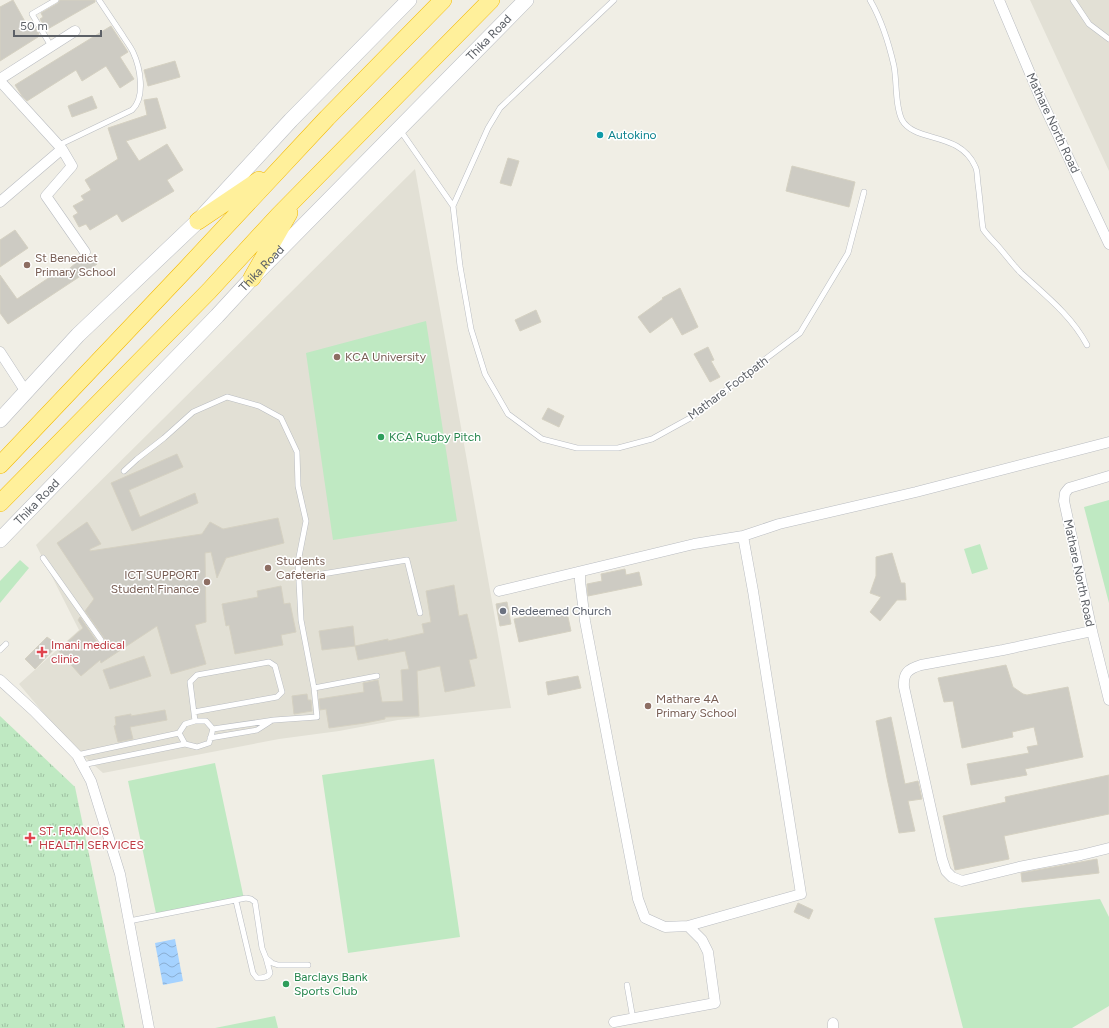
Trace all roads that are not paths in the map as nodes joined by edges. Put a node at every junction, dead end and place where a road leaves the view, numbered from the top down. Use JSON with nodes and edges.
{"nodes":[{"id":1,"x":56,"y":0,"type":"edge"},
{"id":2,"x":99,"y":0,"type":"edge"},
{"id":3,"x":409,"y":0,"type":"edge"},
{"id":4,"x":443,"y":0,"type":"edge"},
{"id":5,"x":491,"y":0,"type":"edge"},
{"id":6,"x":526,"y":0,"type":"edge"},
{"id":7,"x":614,"y":0,"type":"edge"},
{"id":8,"x":870,"y":0,"type":"edge"},
{"id":9,"x":999,"y":0,"type":"edge"},
{"id":10,"x":1074,"y":0,"type":"edge"},
{"id":11,"x":75,"y":31,"type":"dead end"},
{"id":12,"x":1109,"y":39,"type":"edge"},
{"id":13,"x":51,"y":46,"type":"junction"},
{"id":14,"x":0,"y":80,"type":"edge"},
{"id":15,"x":399,"y":128,"type":"junction"},
{"id":16,"x":61,"y":147,"type":"junction"},
{"id":17,"x":283,"y":164,"type":"junction"},
{"id":18,"x":864,"y":192,"type":"dead end"},
{"id":19,"x":299,"y":195,"type":"junction"},
{"id":20,"x":0,"y":202,"type":"edge"},
{"id":21,"x":453,"y":206,"type":"junction"},
{"id":22,"x":198,"y":221,"type":"junction"},
{"id":23,"x":1109,"y":244,"type":"edge"},
{"id":24,"x":85,"y":252,"type":"dead end"},
{"id":25,"x":252,"y":278,"type":"junction"},
{"id":26,"x":1087,"y":344,"type":"dead end"},
{"id":27,"x":0,"y":352,"type":"edge"},
{"id":28,"x":26,"y":392,"type":"junction"},
{"id":29,"x":0,"y":420,"type":"edge"},
{"id":30,"x":1109,"y":442,"type":"edge"},
{"id":31,"x":0,"y":465,"type":"edge"},
{"id":32,"x":124,"y":471,"type":"dead end"},
{"id":33,"x":1109,"y":476,"type":"edge"},
{"id":34,"x":0,"y":503,"type":"edge"},
{"id":35,"x":743,"y":536,"type":"junction"},
{"id":36,"x":0,"y":540,"type":"edge"},
{"id":37,"x":43,"y":558,"type":"dead end"},
{"id":38,"x":580,"y":572,"type":"junction"},
{"id":39,"x":298,"y":578,"type":"junction"},
{"id":40,"x":499,"y":591,"type":"dead end"},
{"id":41,"x":420,"y":613,"type":"dead end"},
{"id":42,"x":1092,"y":631,"type":"junction"},
{"id":43,"x":101,"y":640,"type":"dead end"},
{"id":44,"x":6,"y":644,"type":"dead end"},
{"id":45,"x":0,"y":650,"type":"edge"},
{"id":46,"x":377,"y":676,"type":"dead end"},
{"id":47,"x":0,"y":680,"type":"edge"},
{"id":48,"x":314,"y":688,"type":"junction"},
{"id":49,"x":1109,"y":700,"type":"edge"},
{"id":50,"x":194,"y":712,"type":"junction"},
{"id":51,"x":274,"y":720,"type":"junction"},
{"id":52,"x":195,"y":721,"type":"junction"},
{"id":53,"x":213,"y":729,"type":"junction"},
{"id":54,"x":179,"y":733,"type":"junction"},
{"id":55,"x":210,"y":738,"type":"junction"},
{"id":56,"x":185,"y":744,"type":"junction"},
{"id":57,"x":76,"y":755,"type":"junction"},
{"id":58,"x":82,"y":765,"type":"junction"},
{"id":59,"x":1109,"y":848,"type":"edge"},
{"id":60,"x":236,"y":901,"type":"junction"},
{"id":61,"x":129,"y":921,"type":"junction"},
{"id":62,"x":688,"y":926,"type":"junction"},
{"id":63,"x":266,"y":958,"type":"junction"},
{"id":64,"x":308,"y":964,"type":"dead end"},
{"id":65,"x":627,"y":985,"type":"dead end"},
{"id":66,"x":634,"y":1019,"type":"junction"},
{"id":67,"x":614,"y":1022,"type":"dead end"},
{"id":68,"x":149,"y":1028,"type":"edge"}],
"edges":[{"from":1,"to":13,"type":"lane"},
{"from":2,"to":16,"type":"lane"},
{"from":3,"to":22,"type":"main road"},
{"from":4,"to":17,"type":"highway"},
{"from":5,"to":19,"type":"highway","name":"Thika Road"},
{"from":6,"to":15,"type":"main road","name":"Thika Road"},
{"from":7,"to":21,"type":"lane"},
{"from":8,"to":26,"type":"lane"},
{"from":9,"to":23,"type":"street","name":"Mathare North Road"},
{"from":10,"to":12,"type":"lane"},
{"from":11,"to":13,"type":"street"},
{"from":13,"to":14,"type":"street"},
{"from":14,"to":16,"type":"street"},
{"from":15,"to":21,"type":"lane","name":"Mathare Footpath"},
{"from":15,"to":25,"type":"main road","name":"Thika Road"},
{"from":16,"to":20,"type":"street"},
{"from":16,"to":24,"type":"street"},
{"from":17,"to":22,"type":"highway"},
{"from":17,"to":31,"type":"highway"},
{"from":18,"to":21,"type":"lane","name":"Mathare Footpath"},
{"from":19,"to":25,"type":"highway"},
{"from":19,"to":34,"type":"highway","name":"Thika Road"},
{"from":22,"to":28,"type":"main road"},
{"from":25,"to":36,"type":"main road","name":"Thika Road"},
{"from":27,"to":28,"type":"street"},
{"from":28,"to":29,"type":"main road"},
{"from":30,"to":35,"type":"street"},
{"from":32,"to":39,"type":"lane"},
{"from":33,"to":42,"type":"street","name":"Mathare North Road"},
{"from":35,"to":38,"type":"street"},
{"from":35,"to":62,"type":"street"},
{"from":37,"to":43,"type":"lane"},
{"from":38,"to":40,"type":"street"},
{"from":38,"to":62,"type":"street"},
{"from":39,"to":41,"type":"lane"},
{"from":39,"to":48,"type":"lane"},
{"from":42,"to":49,"type":"street","name":"Mathare North Road"},
{"from":42,"to":59,"type":"street"},
{"from":44,"to":45,"type":"lane"},
{"from":46,"to":48,"type":"lane"},
{"from":47,"to":57,"type":"street"},
{"from":48,"to":51,"type":"lane"},
{"from":50,"to":50,"type":"lane"},
{"from":50,"to":52,"type":"lane"},
{"from":51,"to":53,"type":"lane"},
{"from":51,"to":55,"type":"lane"},
{"from":52,"to":53,"type":"lane"},
{"from":52,"to":54,"type":"lane"},
{"from":53,"to":55,"type":"lane"},
{"from":54,"to":56,"type":"lane"},
{"from":54,"to":57,"type":"lane"},
{"from":55,"to":56,"type":"lane"},
{"from":56,"to":58,"type":"lane"},
{"from":57,"to":58,"type":"street"},
{"from":58,"to":61,"type":"street"},
{"from":60,"to":61,"type":"lane"},
{"from":60,"to":63,"type":"lane"},
{"from":60,"to":63,"type":"lane"},
{"from":61,"to":68,"type":"street"},
{"from":62,"to":66,"type":"street"},
{"from":63,"to":64,"type":"lane"},
{"from":65,"to":66,"type":"lane"},
{"from":66,"to":67,"type":"street"}]}
